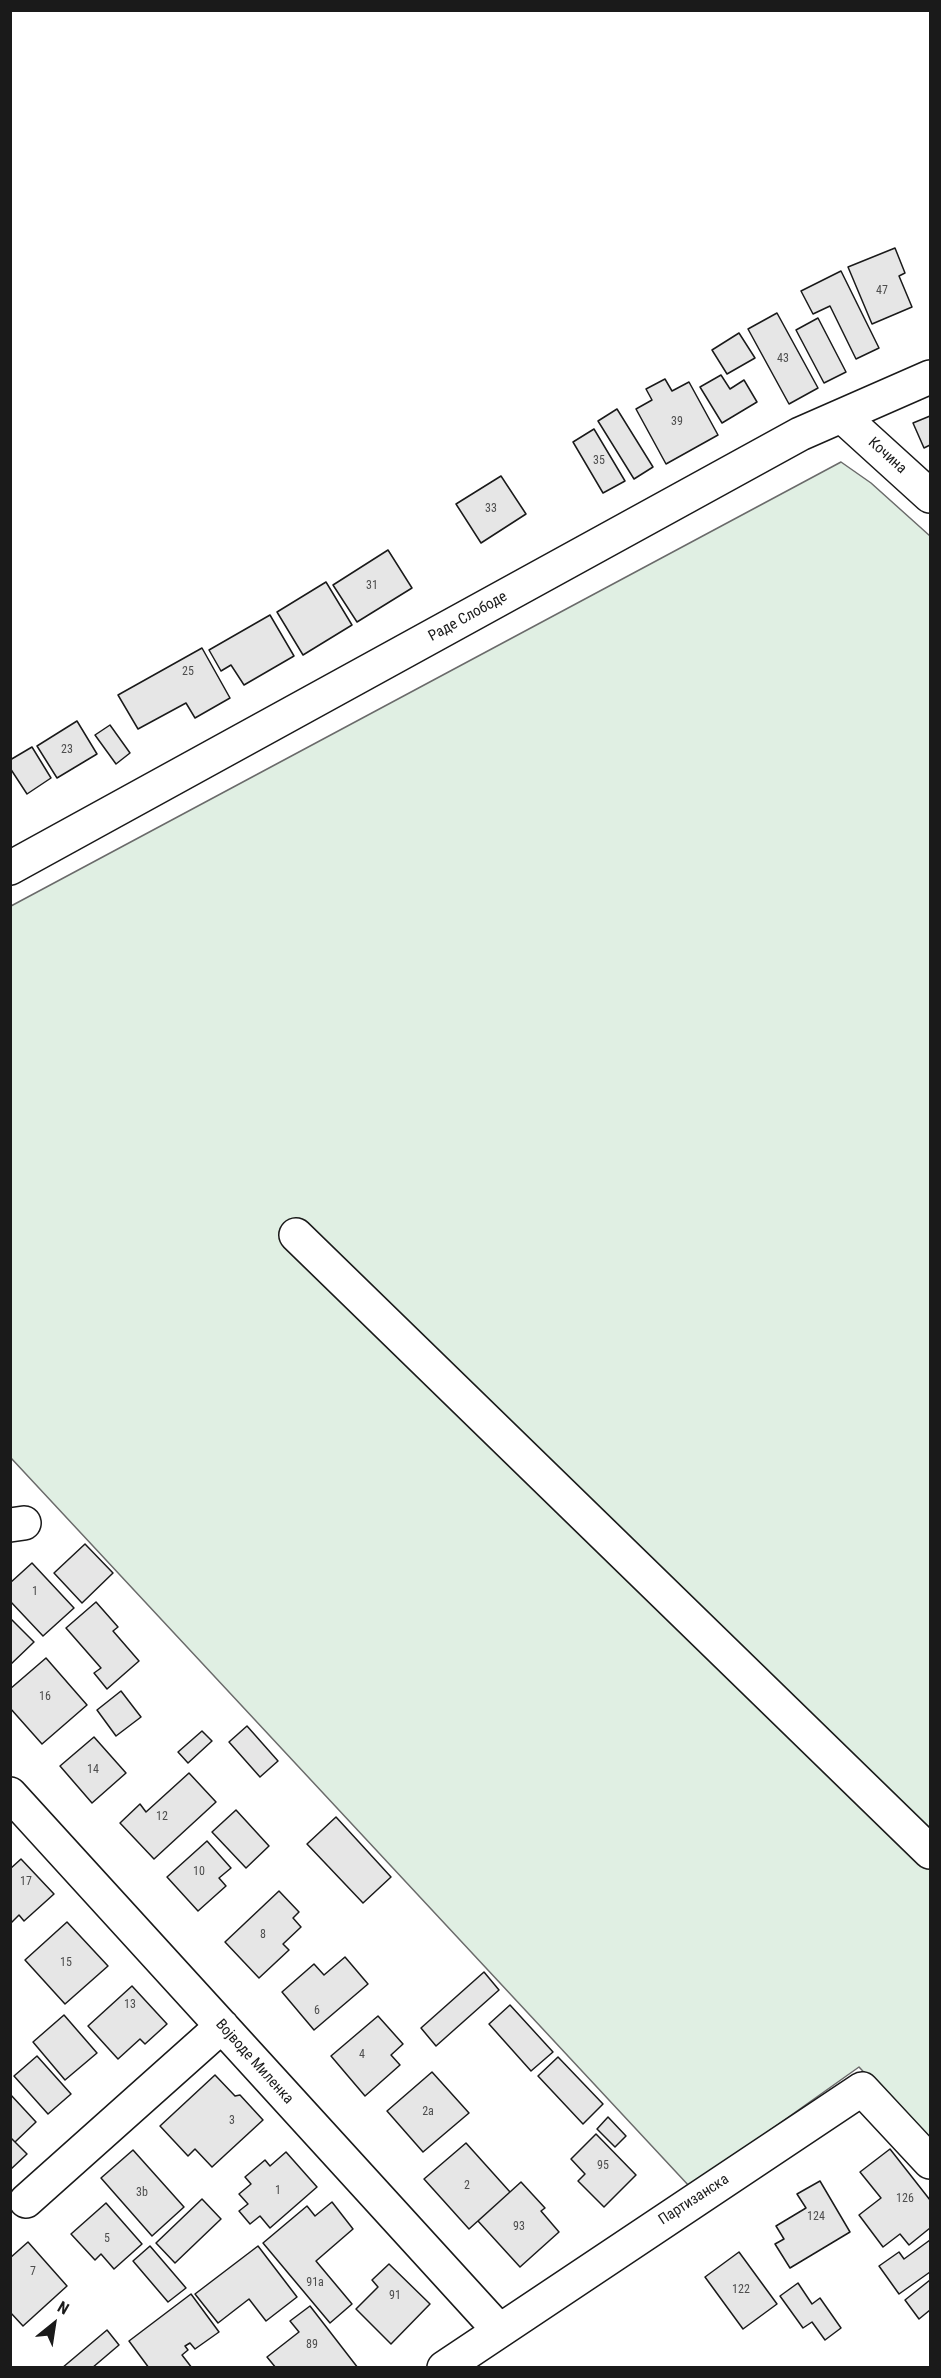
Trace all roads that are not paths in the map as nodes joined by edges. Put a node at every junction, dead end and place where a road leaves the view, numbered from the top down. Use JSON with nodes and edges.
{"nodes":[{"id":1,"x":930,"y":376,"type":"edge"},
{"id":2,"x":843,"y":417,"type":"junction"},
{"id":3,"x":930,"y":496,"type":"edge"},
{"id":4,"x":10,"y":868,"type":"edge"},
{"id":5,"x":296,"y":1235,"type":"dead end"},
{"id":6,"x":10,"y":1794,"type":"edge"},
{"id":7,"x":930,"y":1852,"type":"edge"},
{"id":8,"x":222,"y":2026,"type":"junction"},
{"id":9,"x":930,"y":2162,"type":"edge"},
{"id":10,"x":26,"y":2201,"type":"dead end"},
{"id":11,"x":498,"y":2329,"type":"junction"},
{"id":12,"x":444,"y":2367,"type":"edge"}],
"edges":[{"from":1,"to":2,"type":"street","name":"Раде Слободе"},
{"from":2,"to":3,"type":"street","name":"Кочина"},
{"from":2,"to":4,"type":"street","name":"Раде Слободе"},
{"from":5,"to":7,"type":"street"},
{"from":6,"to":8,"type":"street","name":"Војводе Миленка"},
{"from":8,"to":10,"type":"street"},
{"from":8,"to":11,"type":"street","name":"Војводе Миленка"},
{"from":9,"to":11,"type":"street","name":"Партизанска"},
{"from":11,"to":12,"type":"street","name":"Партизанска"}]}
